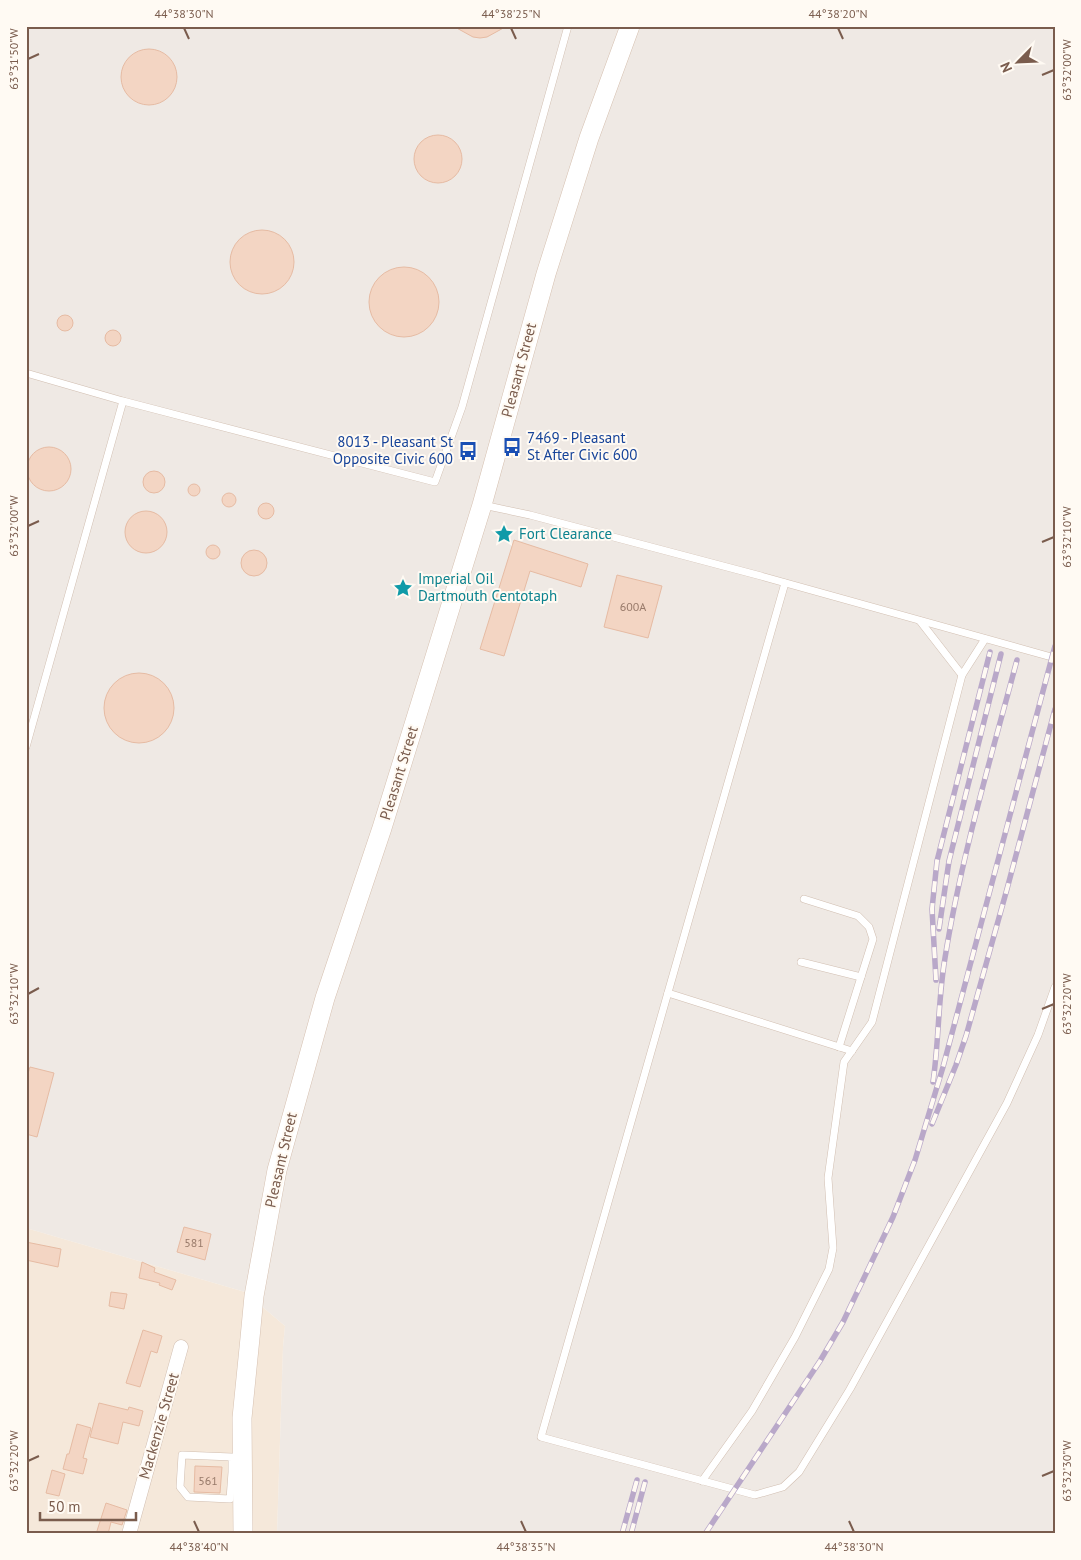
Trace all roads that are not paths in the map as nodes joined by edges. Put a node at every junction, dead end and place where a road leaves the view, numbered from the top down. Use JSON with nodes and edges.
{"nodes":[{"id":1,"x":568,"y":26,"type":"edge"},
{"id":2,"x":630,"y":26,"type":"edge"},
{"id":3,"x":26,"y":372,"type":"edge"},
{"id":4,"x":123,"y":401,"type":"junction"},
{"id":5,"x":482,"y":504,"type":"junction"},
{"id":6,"x":785,"y":583,"type":"junction"},
{"id":7,"x":920,"y":621,"type":"junction"},
{"id":8,"x":985,"y":639,"type":"junction"},
{"id":9,"x":1055,"y":658,"type":"edge"},
{"id":10,"x":962,"y":674,"type":"junction"},
{"id":11,"x":26,"y":747,"type":"edge"},
{"id":12,"x":804,"y":899,"type":"dead end"},
{"id":13,"x":801,"y":962,"type":"dead end"},
{"id":14,"x":861,"y":978,"type":"junction"},
{"id":15,"x":1055,"y":987,"type":"edge"},
{"id":16,"x":668,"y":993,"type":"junction"},
{"id":17,"x":838,"y":1047,"type":"junction"},
{"id":18,"x":852,"y":1051,"type":"junction"},
{"id":19,"x":181,"y":1346,"type":"dead end"},
{"id":20,"x":237,"y":1472,"type":"junction"},
{"id":21,"x":702,"y":1481,"type":"junction"},
{"id":22,"x":129,"y":1534,"type":"edge"},
{"id":23,"x":243,"y":1534,"type":"edge"}],
"edges":[{"from":1,"to":4,"type":"lane"},
{"from":2,"to":5,"type":"main road","name":"Pleasant Street"},
{"from":3,"to":4,"type":"lane"},
{"from":4,"to":11,"type":"lane"},
{"from":5,"to":6,"type":"lane"},
{"from":5,"to":20,"type":"main road","name":"Pleasant Street"},
{"from":6,"to":7,"type":"lane"},
{"from":6,"to":16,"type":"lane"},
{"from":7,"to":8,"type":"lane"},
{"from":7,"to":10,"type":"lane"},
{"from":8,"to":9,"type":"lane"},
{"from":8,"to":10,"type":"lane"},
{"from":10,"to":18,"type":"lane"},
{"from":12,"to":14,"type":"lane"},
{"from":13,"to":14,"type":"lane"},
{"from":14,"to":17,"type":"lane"},
{"from":15,"to":21,"type":"lane"},
{"from":16,"to":17,"type":"lane"},
{"from":16,"to":21,"type":"lane"},
{"from":17,"to":18,"type":"lane"},
{"from":18,"to":21,"type":"lane"},
{"from":19,"to":22,"type":"street","name":"Mackenzie Street"},
{"from":20,"to":20,"type":"lane"},
{"from":20,"to":23,"type":"main road","name":"Pleasant Street"}]}
